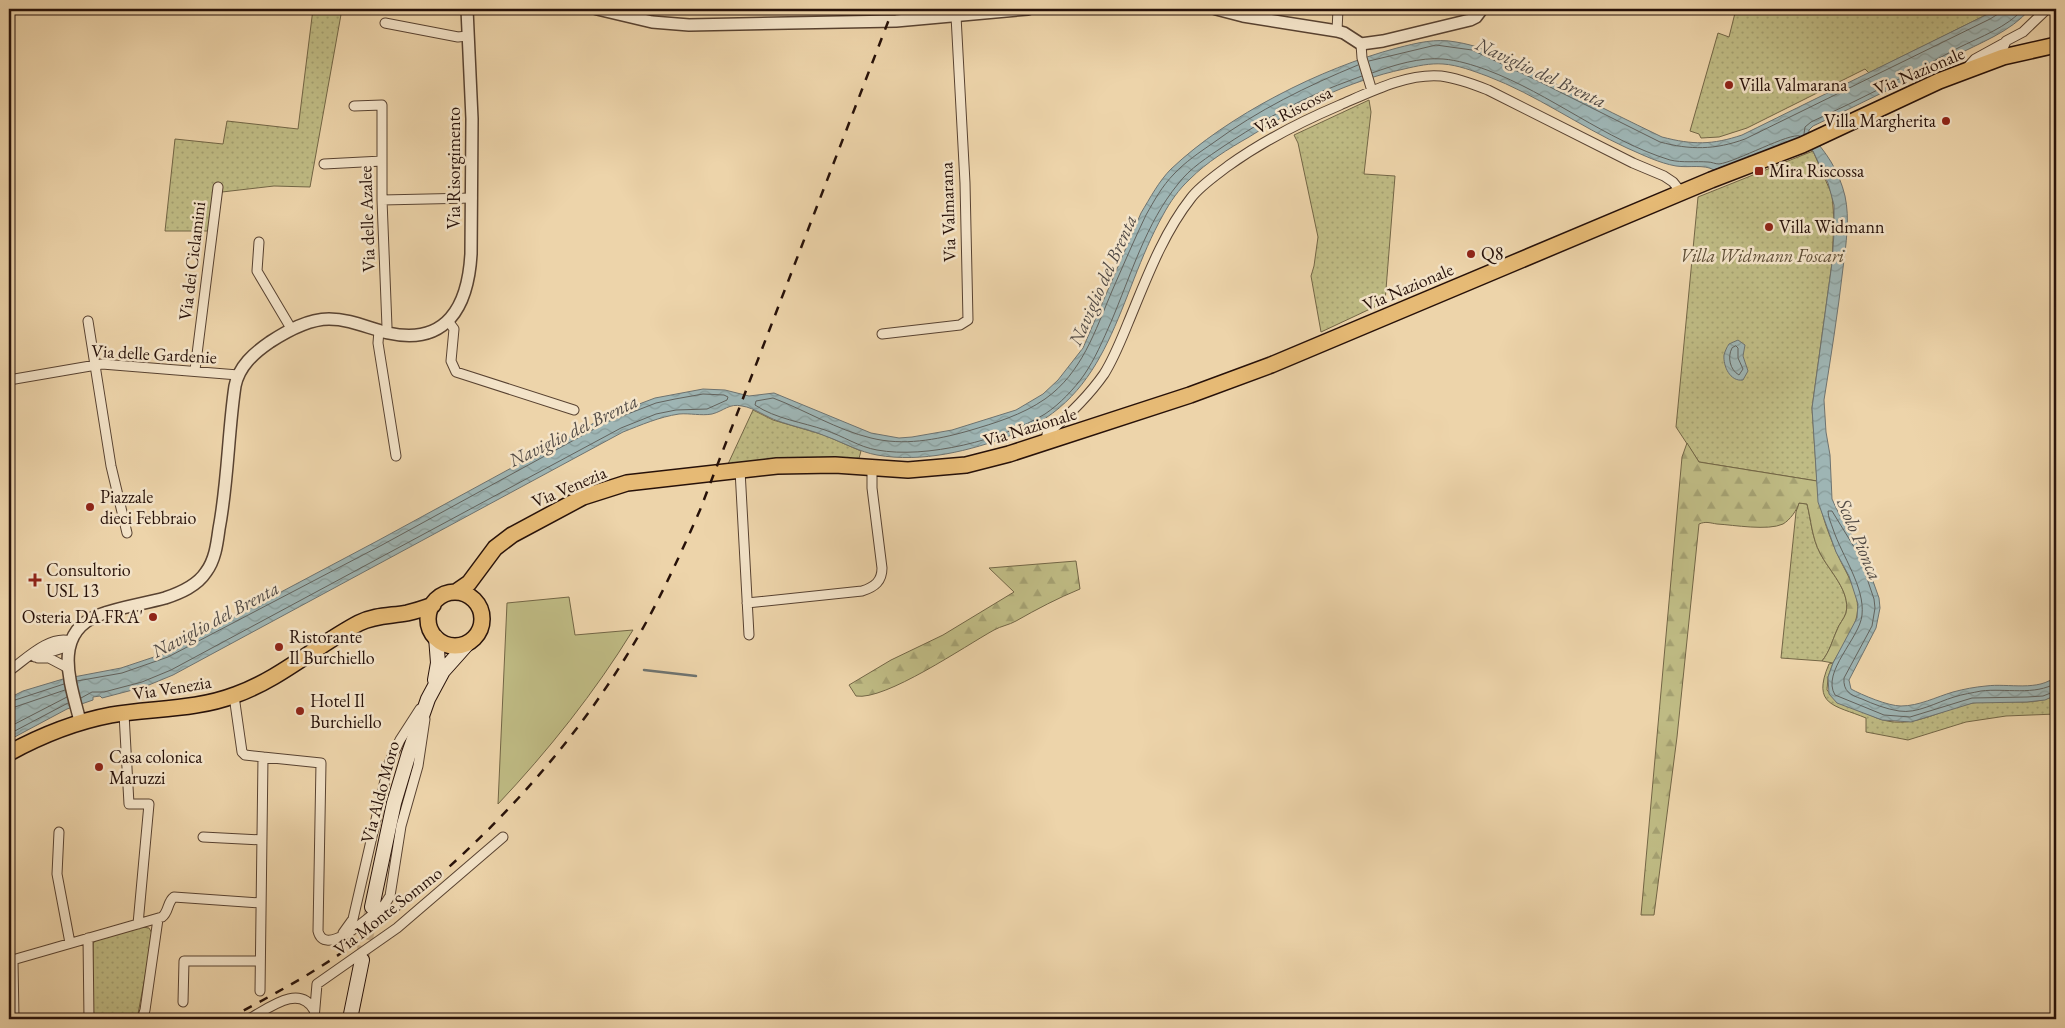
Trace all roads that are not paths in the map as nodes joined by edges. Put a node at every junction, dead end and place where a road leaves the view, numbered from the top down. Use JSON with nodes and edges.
{"nodes":[{"id":1,"x":467,"y":9,"type":"edge"},
{"id":2,"x":597,"y":9,"type":"edge"},
{"id":3,"x":1028,"y":9,"type":"edge"},
{"id":4,"x":1216,"y":9,"type":"edge"},
{"id":5,"x":1338,"y":9,"type":"edge"},
{"id":6,"x":1482,"y":9,"type":"edge"},
{"id":7,"x":2047,"y":9,"type":"edge"},
{"id":8,"x":956,"y":16,"type":"junction"},
{"id":9,"x":385,"y":23,"type":"dead end"},
{"id":10,"x":1337,"y":31,"type":"junction"},
{"id":11,"x":2023,"y":32,"type":"junction"},
{"id":12,"x":467,"y":36,"type":"junction"},
{"id":13,"x":2006,"y":42,"type":"junction"},
{"id":14,"x":1361,"y":44,"type":"junction"},
{"id":15,"x":2056,"y":46,"type":"edge"},
{"id":16,"x":2019,"y":53,"type":"junction"},
{"id":17,"x":2003,"y":58,"type":"junction"},
{"id":18,"x":1965,"y":71,"type":"junction"},
{"id":19,"x":1372,"y":88,"type":"junction"},
{"id":20,"x":354,"y":106,"type":"dead end"},
{"id":21,"x":382,"y":161,"type":"junction"},
{"id":22,"x":324,"y":164,"type":"dead end"},
{"id":23,"x":218,"y":186,"type":"dead end"},
{"id":24,"x":1681,"y":192,"type":"junction"},
{"id":25,"x":472,"y":198,"type":"junction"},
{"id":26,"x":382,"y":200,"type":"junction"},
{"id":27,"x":259,"y":242,"type":"dead end"},
{"id":28,"x":88,"y":321,"type":"dead end"},
{"id":29,"x":448,"y":321,"type":"junction"},
{"id":30,"x":292,"y":330,"type":"junction"},
{"id":31,"x":382,"y":331,"type":"junction"},
{"id":32,"x":882,"y":334,"type":"dead end"},
{"id":33,"x":95,"y":364,"type":"junction"},
{"id":34,"x":194,"y":370,"type":"junction"},
{"id":35,"x":238,"y":375,"type":"junction"},
{"id":36,"x":9,"y":380,"type":"edge"},
{"id":37,"x":574,"y":410,"type":"dead end"},
{"id":38,"x":1047,"y":442,"type":"junction"},
{"id":39,"x":396,"y":456,"type":"dead end"},
{"id":40,"x":872,"y":468,"type":"junction"},
{"id":41,"x":740,"y":470,"type":"junction"},
{"id":42,"x":715,"y":472,"type":"joint"},
{"id":43,"x":127,"y":533,"type":"dead end"},
{"id":44,"x":484,"y":565,"type":"junction"},
{"id":45,"x":456,"y":592,"type":"junction"},
{"id":46,"x":747,"y":603,"type":"junction"},
{"id":47,"x":433,"y":605,"type":"junction"},
{"id":48,"x":478,"y":605,"type":"junction"},
{"id":49,"x":434,"y":634,"type":"junction"},
{"id":50,"x":749,"y":635,"type":"dead end"},
{"id":51,"x":333,"y":639,"type":"junction"},
{"id":52,"x":70,"y":643,"type":"junction"},
{"id":53,"x":468,"y":643,"type":"junction"},
{"id":54,"x":23,"y":662,"type":"junction"},
{"id":55,"x":68,"y":670,"type":"junction"},
{"id":56,"x":9,"y":671,"type":"edge"},
{"id":57,"x":430,"y":693,"type":"junction"},
{"id":58,"x":234,"y":696,"type":"junction"},
{"id":59,"x":124,"y":714,"type":"junction"},
{"id":60,"x":78,"y":716,"type":"junction"},
{"id":61,"x":9,"y":753,"type":"edge"},
{"id":62,"x":263,"y":757,"type":"junction"},
{"id":63,"x":59,"y":832,"type":"dead end"},
{"id":64,"x":203,"y":837,"type":"dead end"},
{"id":65,"x":503,"y":837,"type":"dead end"},
{"id":66,"x":262,"y":840,"type":"junction"},
{"id":67,"x":261,"y":903,"type":"junction"},
{"id":68,"x":372,"y":907,"type":"tunnel mouth"},
{"id":69,"x":158,"y":919,"type":"junction"},
{"id":70,"x":138,"y":924,"type":"junction"},
{"id":71,"x":88,"y":938,"type":"junction"},
{"id":72,"x":333,"y":940,"type":"junction"},
{"id":73,"x":70,"y":944,"type":"junction"},
{"id":74,"x":11,"y":960,"type":"edge"},
{"id":75,"x":362,"y":960,"type":"tunnel mouth"},
{"id":76,"x":260,"y":961,"type":"junction"},
{"id":77,"x":260,"y":991,"type":"dead end"},
{"id":78,"x":183,"y":1002,"type":"dead end"},
{"id":79,"x":314,"y":1015,"type":"edge"},
{"id":80,"x":143,"y":1017,"type":"edge"},
{"id":81,"x":14,"y":1019,"type":"edge"},
{"id":82,"x":89,"y":1019,"type":"edge"},
{"id":83,"x":249,"y":1019,"type":"edge"},
{"id":84,"x":350,"y":1019,"type":"edge"}],
"edges":[{"from":1,"to":12,"type":"street","name":"Via Risorgimento"},
{"from":2,"to":8,"type":"street"},
{"from":3,"to":8,"type":"street"},
{"from":4,"to":10,"type":"street"},
{"from":5,"to":10,"type":"street"},
{"from":6,"to":14,"type":"street"},
{"from":7,"to":11,"type":"street"},
{"from":8,"to":32,"type":"street","name":"Via Valmarana"},
{"from":9,"to":12,"type":"street"},
{"from":10,"to":14,"type":"street"},
{"from":11,"to":13,"type":"street"},
{"from":11,"to":16,"type":"street"},
{"from":12,"to":25,"type":"street","name":"Via Risorgimento"},
{"from":13,"to":17,"type":"street"},
{"from":13,"to":18,"type":"street"},
{"from":14,"to":19,"type":"street"},
{"from":15,"to":16,"type":"main road","name":"Via Nazionale"},
{"from":16,"to":17,"type":"main road","name":"Via Nazionale"},
{"from":17,"to":18,"type":"main road","name":"Via Nazionale"},
{"from":18,"to":24,"type":"main road","name":"Via Nazionale"},
{"from":19,"to":24,"type":"street","name":"Via Riscossa"},
{"from":19,"to":38,"type":"street","name":"Via Riscossa"},
{"from":20,"to":21,"type":"street","name":"Via delle Azalee"},
{"from":21,"to":22,"type":"street"},
{"from":21,"to":26,"type":"street","name":"Via delle Azalee"},
{"from":23,"to":34,"type":"street","name":"Via dei Ciclamini"},
{"from":24,"to":38,"type":"main road","name":"Via Nazionale"},
{"from":25,"to":26,"type":"street"},
{"from":25,"to":29,"type":"street","name":"Via Risorgimento"},
{"from":26,"to":31,"type":"street","name":"Via delle Azalee"},
{"from":27,"to":30,"type":"street"},
{"from":28,"to":33,"type":"street"},
{"from":29,"to":31,"type":"street","name":"Via Risorgimento"},
{"from":29,"to":37,"type":"street"},
{"from":30,"to":31,"type":"street","name":"Via Risorgimento"},
{"from":30,"to":35,"type":"street","name":"Via Risorgimento"},
{"from":31,"to":39,"type":"street"},
{"from":33,"to":34,"type":"street","name":"Via delle Gardenie"},
{"from":33,"to":36,"type":"street","name":"Via delle Gardenie"},
{"from":33,"to":43,"type":"street"},
{"from":34,"to":35,"type":"street","name":"Via delle Gardenie"},
{"from":35,"to":52,"type":"street","name":"Via Risorgimento"},
{"from":38,"to":40,"type":"main road","name":"Via Nazionale"},
{"from":40,"to":41,"type":"main road","name":"Via Nazionale"},
{"from":40,"to":46,"type":"street"},
{"from":41,"to":42,"type":"main road","name":"Via Nazionale"},
{"from":41,"to":46,"type":"street"},
{"from":42,"to":44,"type":"main road","name":"Via Venezia"},
{"from":44,"to":45,"type":"main road","name":"Via Venezia"},
{"from":44,"to":48,"type":"main road","name":"Via Venezia"},
{"from":45,"to":47,"type":"main road"},
{"from":45,"to":48,"type":"main road"},
{"from":46,"to":50,"type":"street"},
{"from":47,"to":49,"type":"main road"},
{"from":47,"to":51,"type":"main road","name":"Via Venezia"},
{"from":48,"to":53,"type":"main road"},
{"from":49,"to":51,"type":"main road","name":"Via Venezia"},
{"from":49,"to":53,"type":"main road"},
{"from":49,"to":57,"type":"main road","name":"Via Aldo Moro"},
{"from":51,"to":58,"type":"main road","name":"Via Venezia"},
{"from":52,"to":54,"type":"street"},
{"from":52,"to":55,"type":"street"},
{"from":53,"to":57,"type":"main road","name":"Via Aldo Moro"},
{"from":54,"to":55,"type":"street"},
{"from":54,"to":56,"type":"street"},
{"from":55,"to":60,"type":"street"},
{"from":57,"to":68,"type":"main road","name":"Via Aldo Moro"},
{"from":57,"to":72,"type":"street","name":"Via Monte Sommo"},
{"from":57,"to":72,"type":"street","name":"Via Monte Sommo"},
{"from":58,"to":59,"type":"main road","name":"Via Venezia"},
{"from":58,"to":62,"type":"street"},
{"from":59,"to":60,"type":"main road","name":"Via Venezia"},
{"from":59,"to":70,"type":"street"},
{"from":60,"to":61,"type":"main road","name":"Via Venezia"},
{"from":62,"to":66,"type":"street"},
{"from":62,"to":72,"type":"street","name":"Via Monte Sommo"},
{"from":63,"to":73,"type":"street"},
{"from":64,"to":66,"type":"street"},
{"from":65,"to":79,"type":"street","name":"Via Monte Sommo"},
{"from":66,"to":67,"type":"street"},
{"from":67,"to":69,"type":"street"},
{"from":67,"to":76,"type":"street"},
{"from":69,"to":70,"type":"street"},
{"from":69,"to":80,"type":"street"},
{"from":70,"to":71,"type":"street"},
{"from":71,"to":73,"type":"street"},
{"from":71,"to":82,"type":"street"},
{"from":73,"to":74,"type":"street"},
{"from":74,"to":81,"type":"street"},
{"from":75,"to":84,"type":"main road"},
{"from":76,"to":77,"type":"street"},
{"from":76,"to":78,"type":"street"},
{"from":79,"to":83,"type":"street"}]}
